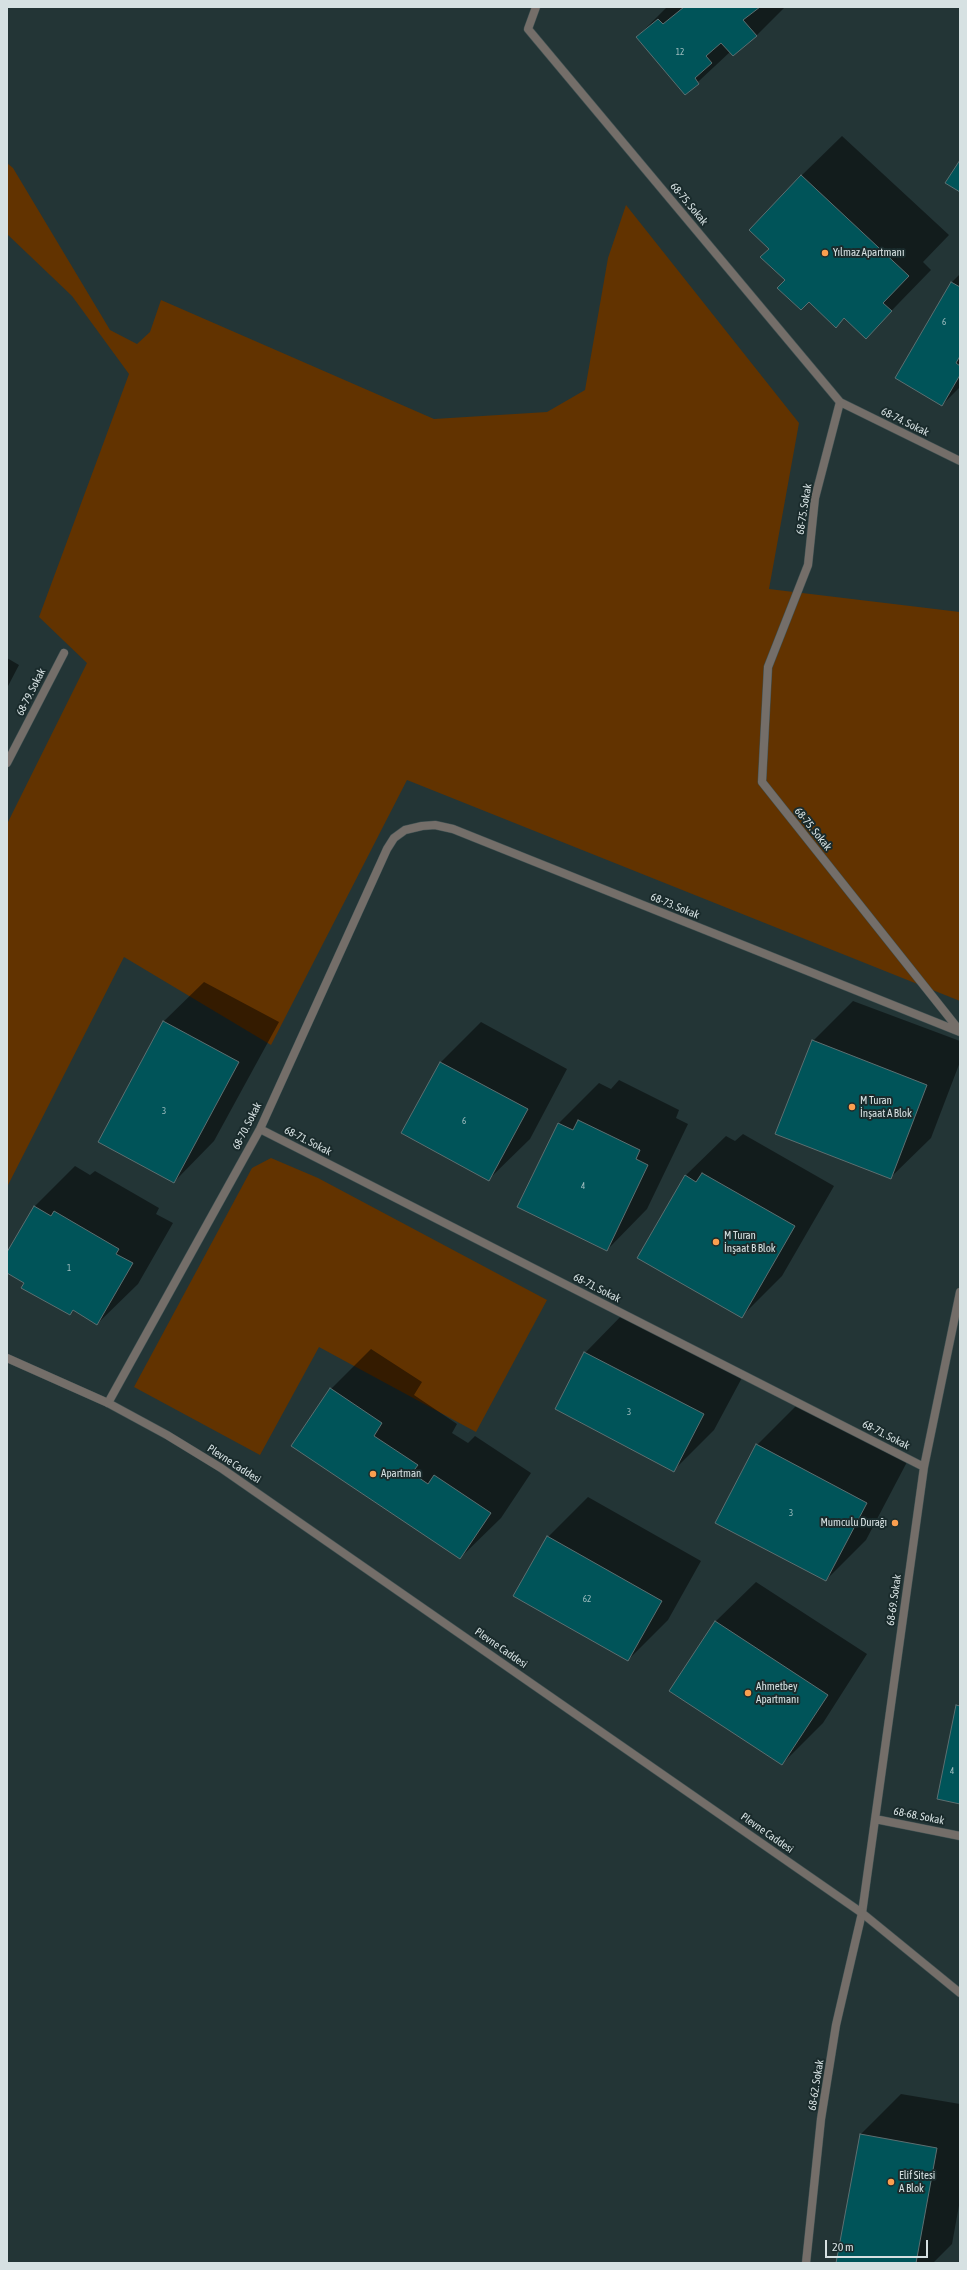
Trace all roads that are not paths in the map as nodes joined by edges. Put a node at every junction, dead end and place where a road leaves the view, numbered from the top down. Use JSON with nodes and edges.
{"nodes":[{"id":1,"x":536,"y":7,"type":"edge"},
{"id":2,"x":840,"y":402,"type":"junction"},
{"id":3,"x":960,"y":461,"type":"edge"},
{"id":4,"x":64,"y":653,"type":"dead end"},
{"id":5,"x":7,"y":763,"type":"edge"},
{"id":6,"x":387,"y":849,"type":"joint"},
{"id":7,"x":960,"y":1032,"type":"edge"},
{"id":8,"x":260,"y":1129,"type":"junction"},
{"id":9,"x":960,"y":1292,"type":"edge"},
{"id":10,"x":7,"y":1358,"type":"edge"},
{"id":11,"x":108,"y":1404,"type":"junction"},
{"id":12,"x":924,"y":1467,"type":"junction"},
{"id":13,"x":875,"y":1819,"type":"junction"},
{"id":14,"x":960,"y":1836,"type":"edge"},
{"id":15,"x":862,"y":1912,"type":"junction"},
{"id":16,"x":960,"y":1993,"type":"edge"},
{"id":17,"x":806,"y":2263,"type":"edge"}],
"edges":[{"from":1,"to":2,"type":"street","name":"68-75. Sokak"},
{"from":2,"to":3,"type":"street","name":"68-74. Sokak"},
{"from":2,"to":7,"type":"street","name":"68-75. Sokak"},
{"from":4,"to":5,"type":"street","name":"68-79. Sokak"},
{"from":6,"to":7,"type":"street","name":"68-73. Sokak"},
{"from":6,"to":8,"type":"street","name":"68-70. Sokak"},
{"from":8,"to":11,"type":"street","name":"68-70. Sokak"},
{"from":8,"to":12,"type":"street","name":"68-71. Sokak"},
{"from":9,"to":12,"type":"street","name":"68-69. Sokak"},
{"from":10,"to":11,"type":"street","name":"Plevne Caddesi"},
{"from":11,"to":15,"type":"street","name":"Plevne Caddesi"},
{"from":12,"to":13,"type":"street","name":"68-69. Sokak"},
{"from":13,"to":14,"type":"street","name":"68-68. Sokak"},
{"from":13,"to":15,"type":"street","name":"68-69. Sokak"},
{"from":15,"to":16,"type":"street","name":"Plevne Caddesi"},
{"from":15,"to":17,"type":"street","name":"68-62. Sokak"}]}
